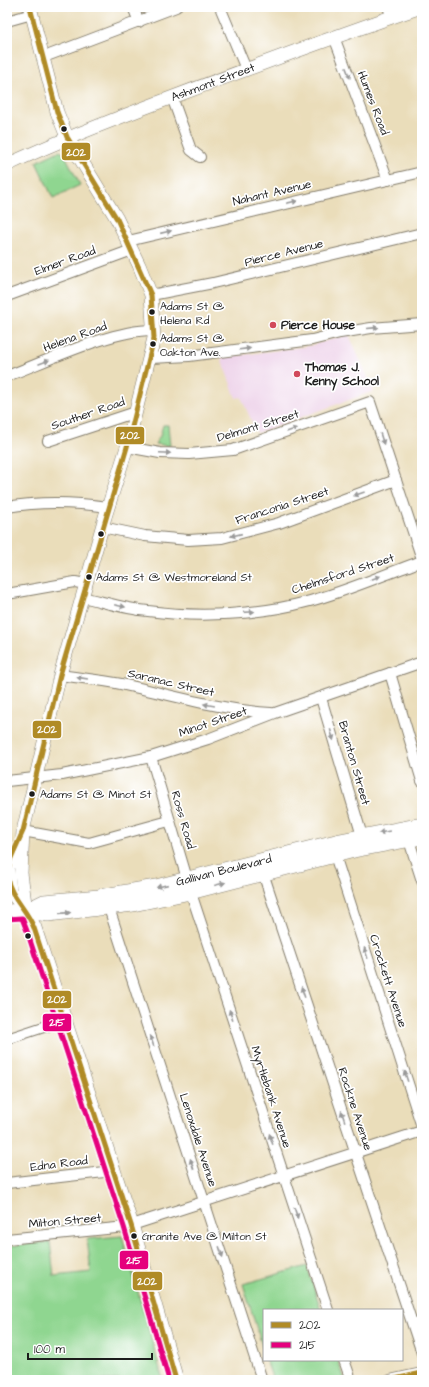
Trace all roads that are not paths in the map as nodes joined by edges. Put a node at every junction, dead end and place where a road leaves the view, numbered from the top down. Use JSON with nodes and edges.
{"nodes":[{"id":1,"x":133,"y":7,"type":"edge"},
{"id":2,"x":176,"y":7,"type":"edge"},
{"id":3,"x":220,"y":7,"type":"edge"},
{"id":4,"x":421,"y":7,"type":"edge"},
{"id":5,"x":31,"y":10,"type":"edge"},
{"id":6,"x":390,"y":12,"type":"edge"},
{"id":7,"x":7,"y":21,"type":"edge"},
{"id":8,"x":139,"y":22,"type":"junction"},
{"id":9,"x":334,"y":36,"type":"junction"},
{"id":10,"x":44,"y":57,"type":"junction"},
{"id":11,"x":246,"y":69,"type":"junction"},
{"id":12,"x":172,"y":97,"type":"junction"},
{"id":13,"x":67,"y":137,"type":"junction"},
{"id":14,"x":200,"y":157,"type":"dead end"},
{"id":15,"x":7,"y":164,"type":"edge"},
{"id":16,"x":422,"y":172,"type":"edge"},
{"id":17,"x":388,"y":180,"type":"junction"},
{"id":18,"x":422,"y":233,"type":"edge"},
{"id":19,"x":130,"y":246,"type":"junction"},
{"id":20,"x":151,"y":295,"type":"junction"},
{"id":21,"x":7,"y":296,"type":"edge"},
{"id":22,"x":422,"y":324,"type":"edge"},
{"id":23,"x":154,"y":330,"type":"junction"},
{"id":24,"x":151,"y":358,"type":"junction"},
{"id":25,"x":7,"y":376,"type":"edge"},
{"id":26,"x":136,"y":412,"type":"junction"},
{"id":27,"x":48,"y":441,"type":"dead end"},
{"id":28,"x":127,"y":447,"type":"junction"},
{"id":29,"x":396,"y":480,"type":"junction"},
{"id":30,"x":7,"y":507,"type":"edge"},
{"id":31,"x":108,"y":507,"type":"junction"},
{"id":32,"x":102,"y":527,"type":"junction"},
{"id":33,"x":422,"y":560,"type":"edge"},
{"id":34,"x":86,"y":584,"type":"junction"},
{"id":35,"x":7,"y":594,"type":"edge"},
{"id":36,"x":82,"y":597,"type":"junction"},
{"id":37,"x":422,"y":662,"type":"edge"},
{"id":38,"x":390,"y":673,"type":"junction"},
{"id":39,"x":60,"y":675,"type":"junction"},
{"id":40,"x":321,"y":698,"type":"junction"},
{"id":41,"x":276,"y":713,"type":"junction"},
{"id":42,"x":151,"y":756,"type":"junction"},
{"id":43,"x":36,"y":778,"type":"junction"},
{"id":44,"x":7,"y":781,"type":"edge"},
{"id":45,"x":422,"y":781,"type":"edge"},
{"id":46,"x":169,"y":821,"type":"junction"},
{"id":47,"x":422,"y":825,"type":"edge"},
{"id":48,"x":23,"y":831,"type":"junction"},
{"id":49,"x":412,"y":835,"type":"edge"},
{"id":50,"x":362,"y":836,"type":"junction"},
{"id":51,"x":333,"y":849,"type":"junction"},
{"id":52,"x":9,"y":856,"type":"edge"},
{"id":53,"x":263,"y":872,"type":"junction"},
{"id":54,"x":422,"y":881,"type":"edge"},
{"id":55,"x":189,"y":886,"type":"junction"},
{"id":56,"x":109,"y":908,"type":"junction"},
{"id":57,"x":26,"y":910,"type":"junction"},
{"id":58,"x":7,"y":912,"type":"edge"},
{"id":59,"x":65,"y":1020,"type":"junction"},
{"id":60,"x":7,"y":1039,"type":"edge"},
{"id":61,"x":422,"y":1127,"type":"edge"},
{"id":62,"x":422,"y":1131,"type":"edge"},
{"id":63,"x":355,"y":1153,"type":"junction"},
{"id":64,"x":113,"y":1171,"type":"junction"},
{"id":65,"x":283,"y":1176,"type":"junction"},
{"id":66,"x":7,"y":1183,"type":"edge"},
{"id":67,"x":204,"y":1201,"type":"junction"},
{"id":68,"x":131,"y":1225,"type":"junction"},
{"id":69,"x":7,"y":1239,"type":"edge"},
{"id":70,"x":328,"y":1309,"type":"edge"},
{"id":71,"x":422,"y":1353,"type":"edge"},
{"id":72,"x":344,"y":1361,"type":"edge"},
{"id":73,"x":422,"y":1373,"type":"edge"},
{"id":74,"x":176,"y":1380,"type":"edge"},
{"id":75,"x":262,"y":1380,"type":"edge"},
{"id":76,"x":351,"y":1380,"type":"edge"},
{"id":77,"x":390,"y":1380,"type":"edge"}],
"edges":[{"from":1,"to":8,"type":"street"},
{"from":2,"to":8,"type":"street"},
{"from":3,"to":11,"type":"street"},
{"from":4,"to":6,"type":"main road","name":"Ashmont Street"},
{"from":5,"to":7,"type":"street"},
{"from":5,"to":10,"type":"main road"},
{"from":6,"to":9,"type":"main road","name":"Ashmont Street"},
{"from":8,"to":10,"type":"street"},
{"from":9,"to":11,"type":"main road","name":"Ashmont Street"},
{"from":9,"to":17,"type":"street","name":"Humes Road","one_way":true},
{"from":10,"to":13,"type":"main road"},
{"from":11,"to":12,"type":"main road","name":"Ashmont Street"},
{"from":12,"to":13,"type":"main road","name":"Ashmont Street"},
{"from":12,"to":14,"type":"street"},
{"from":13,"to":15,"type":"main road","name":"Ashmont Street"},
{"from":13,"to":19,"type":"main road"},
{"from":16,"to":17,"type":"street","name":"Nahant Avenue"},
{"from":19,"to":17,"type":"street","name":"Nahant Avenue","one_way":true},
{"from":18,"to":20,"type":"street","name":"Pierce Avenue"},
{"from":19,"to":20,"type":"main road"},
{"from":19,"to":21,"type":"street","name":"Elmer Road"},
{"from":20,"to":23,"type":"main road"},
{"from":24,"to":22,"type":"street","one_way":true},
{"from":23,"to":24,"type":"main road"},
{"from":25,"to":23,"type":"street","name":"Helena Road","one_way":true},
{"from":24,"to":26,"type":"main road"},
{"from":26,"to":27,"type":"street","name":"Souther Road"},
{"from":26,"to":28,"type":"main road"},
{"from":28,"to":29,"type":"street","name":"Delmont Street","one_way":true},
{"from":28,"to":31,"type":"main road"},
{"from":29,"to":32,"type":"street","name":"Franconia Street","one_way":true},
{"from":29,"to":33,"type":"street"},
{"from":30,"to":31,"type":"street"},
{"from":31,"to":32,"type":"main road"},
{"from":32,"to":34,"type":"main road"},
{"from":36,"to":33,"type":"street","name":"Chelmsford Street","one_way":true},
{"from":34,"to":35,"type":"street"},
{"from":34,"to":36,"type":"main road"},
{"from":36,"to":39,"type":"main road"},
{"from":37,"to":38,"type":"street","name":"Minot Street"},
{"from":38,"to":40,"type":"street","name":"Minot Street"},
{"from":38,"to":45,"type":"street"},
{"from":41,"to":39,"type":"street","name":"Saranac Street","one_way":true},
{"from":39,"to":43,"type":"main road"},
{"from":40,"to":41,"type":"street","name":"Minot Street"},
{"from":40,"to":50,"type":"street","name":"Branton Street","one_way":true},
{"from":41,"to":42,"type":"street","name":"Minot Street"},
{"from":42,"to":43,"type":"street","name":"Minot Street"},
{"from":42,"to":46,"type":"street","name":"Ross Road"},
{"from":43,"to":44,"type":"street","name":"Minot Street"},
{"from":43,"to":48,"type":"main road"},
{"from":46,"to":48,"type":"street"},
{"from":46,"to":55,"type":"street","name":"Ross Road"},
{"from":47,"to":49,"type":"highway","name":"Gallivan Boulevard"},
{"from":48,"to":52,"type":"main road"},
{"from":48,"to":57,"type":"main road"},
{"from":49,"to":50,"type":"highway","name":"Gallivan Boulevard","one_way":true},
{"from":49,"to":51,"type":"highway","name":"Gallivan Boulevard"},
{"from":49,"to":54,"type":"street"},
{"from":50,"to":51,"type":"highway","name":"Gallivan Boulevard"},
{"from":51,"to":53,"type":"highway","name":"Gallivan Boulevard"},
{"from":51,"to":55,"type":"highway","name":"Gallivan Boulevard"},
{"from":61,"to":51,"type":"street","name":"Crockett Avenue","one_way":true},
{"from":52,"to":57,"type":"main road"},
{"from":55,"to":53,"type":"highway","name":"Gallivan Boulevard","one_way":true},
{"from":63,"to":53,"type":"street","name":"Rockne Avenue","one_way":true},
{"from":55,"to":56,"type":"highway","name":"Gallivan Boulevard"},
{"from":55,"to":57,"type":"highway","name":"Gallivan Boulevard","one_way":true},
{"from":65,"to":55,"type":"street","name":"Myrtlebank Avenue","one_way":true},
{"from":57,"to":56,"type":"highway","name":"Gallivan Boulevard","one_way":true},
{"from":67,"to":56,"type":"street","name":"Lenoxdale Avenue","one_way":true},
{"from":57,"to":58,"type":"highway","name":"Gallivan Boulevard"},
{"from":57,"to":59,"type":"highway"},
{"from":59,"to":60,"type":"street"},
{"from":59,"to":64,"type":"highway"},
{"from":62,"to":63,"type":"street","name":"Milton Street"},
{"from":63,"to":65,"type":"street","name":"Milton Street"},
{"from":63,"to":71,"type":"street","name":"Rockne Avenue"},
{"from":64,"to":66,"type":"street","name":"Edna Road"},
{"from":64,"to":68,"type":"highway"},
{"from":65,"to":67,"type":"street","name":"Milton Street"},
{"from":65,"to":70,"type":"street","name":"Myrtlebank Avenue","one_way":true},
{"from":67,"to":68,"type":"street","name":"Milton Street"},
{"from":67,"to":75,"type":"street","name":"Lenoxdale Avenue","one_way":true},
{"from":68,"to":69,"type":"street","name":"Milton Street"},
{"from":68,"to":74,"type":"highway"},
{"from":72,"to":76,"type":"street"},
{"from":73,"to":77,"type":"street"}]}
